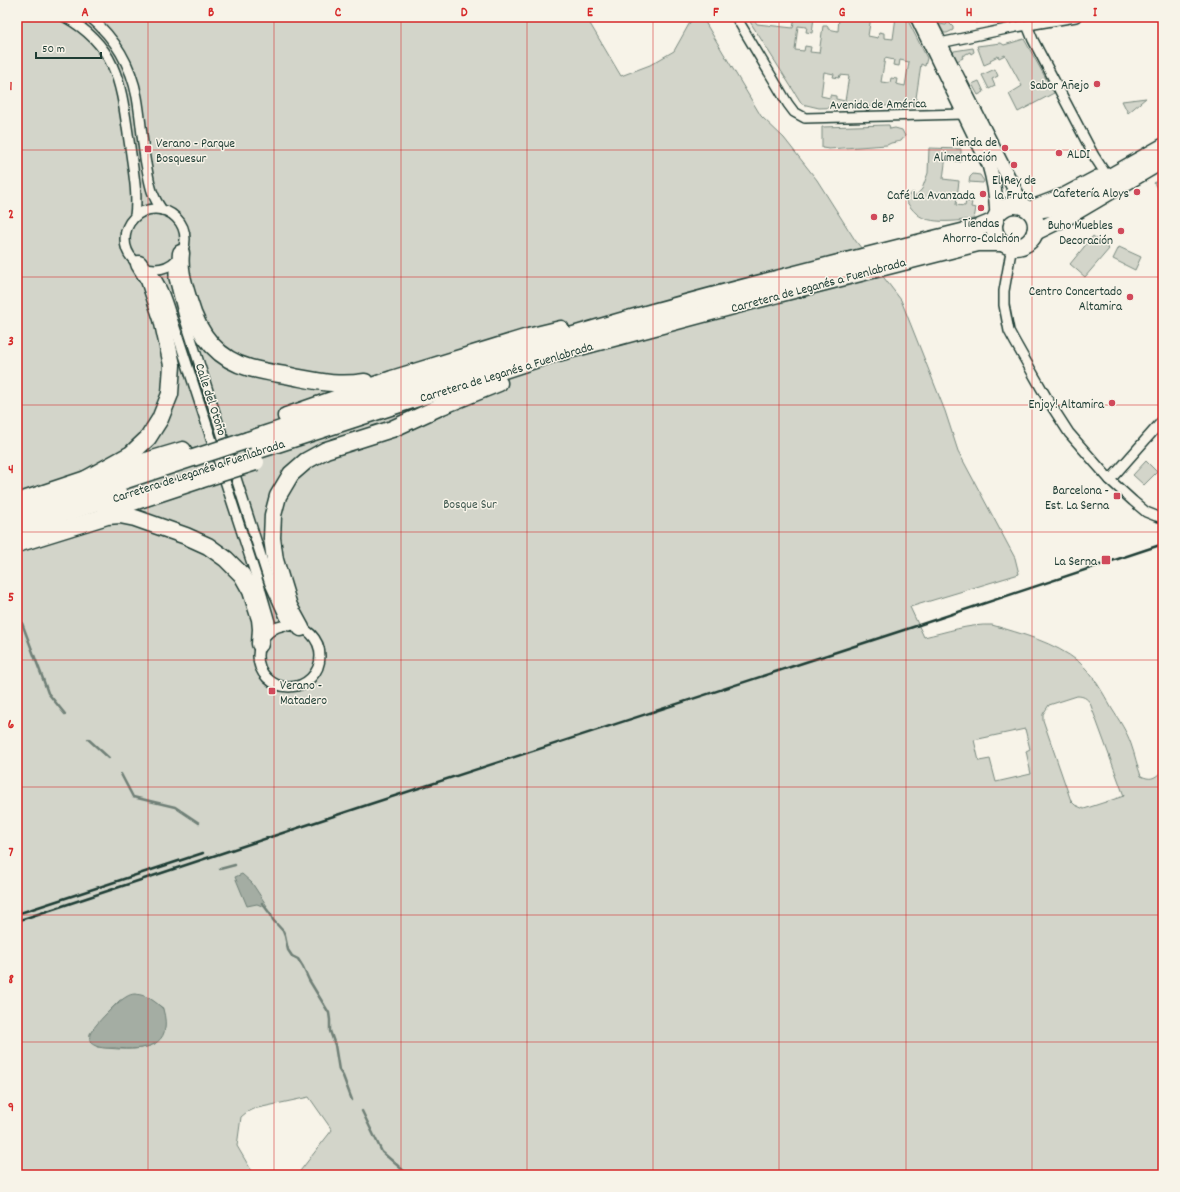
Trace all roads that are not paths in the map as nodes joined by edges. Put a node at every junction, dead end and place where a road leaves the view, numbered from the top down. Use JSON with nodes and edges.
{"nodes":[{"id":1,"x":65,"y":17,"type":"edge"},
{"id":2,"x":90,"y":17,"type":"edge"},
{"id":3,"x":736,"y":17,"type":"edge"},
{"id":4,"x":917,"y":17,"type":"edge"},
{"id":5,"x":927,"y":17,"type":"edge"},
{"id":6,"x":1076,"y":17,"type":"edge"},
{"id":7,"x":1027,"y":25,"type":"junction"},
{"id":8,"x":935,"y":41,"type":"junction"},
{"id":9,"x":964,"y":114,"type":"junction"},
{"id":10,"x":1163,"y":147,"type":"edge"},
{"id":11,"x":1163,"y":160,"type":"edge"},
{"id":12,"x":1109,"y":178,"type":"junction"},
{"id":13,"x":1026,"y":208,"type":"junction"},
{"id":14,"x":162,"y":210,"type":"junction"},
{"id":15,"x":135,"y":216,"type":"junction"},
{"id":16,"x":996,"y":217,"type":"junction"},
{"id":17,"x":1035,"y":232,"type":"junction"},
{"id":18,"x":1008,"y":245,"type":"junction"},
{"id":19,"x":178,"y":258,"type":"junction"},
{"id":20,"x":144,"y":266,"type":"junction"},
{"id":21,"x":782,"y":294,"type":"junction"},
{"id":22,"x":652,"y":313,"type":"junction"},
{"id":23,"x":392,"y":379,"type":"junction"},
{"id":24,"x":499,"y":383,"type":"junction"},
{"id":25,"x":1163,"y":420,"type":"edge"},
{"id":26,"x":250,"y":446,"type":"junction"},
{"id":27,"x":195,"y":464,"type":"junction"},
{"id":28,"x":86,"y":479,"type":"junction"},
{"id":29,"x":1110,"y":480,"type":"junction"},
{"id":30,"x":17,"y":502,"type":"edge"},
{"id":31,"x":17,"y":516,"type":"edge"},
{"id":32,"x":1163,"y":518,"type":"edge"},
{"id":33,"x":17,"y":529,"type":"edge"},
{"id":34,"x":17,"y":542,"type":"edge"},
{"id":35,"x":295,"y":627,"type":"junction"},
{"id":36,"x":264,"y":639,"type":"junction"}],
"edges":[{"from":1,"to":15,"type":"street"},
{"from":2,"to":14,"type":"street"},
{"from":3,"to":9,"type":"street","name":"Avenida de América"},
{"from":4,"to":8,"type":"main road"},
{"from":5,"to":8,"type":"main road"},
{"from":6,"to":7,"type":"street"},
{"from":7,"to":8,"type":"street"},
{"from":7,"to":12,"type":"street"},
{"from":8,"to":9,"type":"main road"},
{"from":8,"to":13,"type":"main road"},
{"from":9,"to":16,"type":"main road"},
{"from":10,"to":12,"type":"highway"},
{"from":11,"to":17,"type":"highway"},
{"from":12,"to":13,"type":"highway"},
{"from":13,"to":16,"type":"highway"},
{"from":13,"to":17,"type":"highway"},
{"from":14,"to":15,"type":"street"},
{"from":14,"to":19,"type":"street"},
{"from":15,"to":20,"type":"street"},
{"from":16,"to":18,"type":"highway"},
{"from":16,"to":22,"type":"highway","name":"Carretera de Leganés a Fuenlabrada"},
{"from":17,"to":18,"type":"highway"},
{"from":18,"to":21,"type":"highway","name":"Carretera de Leganés a Fuenlabrada"},
{"from":18,"to":29,"type":"street"},
{"from":19,"to":20,"type":"street"},
{"from":19,"to":23,"type":"highway"},
{"from":19,"to":35,"type":"street","name":"Calle del Otoño"},
{"from":20,"to":28,"type":"highway"},
{"from":20,"to":36,"type":"street","name":"Calle del Otoño"},
{"from":21,"to":24,"type":"highway"},
{"from":21,"to":26,"type":"highway","name":"Carretera de Leganés a Fuenlabrada"},
{"from":22,"to":23,"type":"highway"},
{"from":22,"to":26,"type":"highway"},
{"from":23,"to":26,"type":"highway"},
{"from":24,"to":26,"type":"highway"},
{"from":24,"to":35,"type":"highway"},
{"from":25,"to":29,"type":"street"},
{"from":26,"to":27,"type":"highway","name":"Carretera de Leganés a Fuenlabrada","bridge":true},
{"from":26,"to":27,"type":"highway","bridge":true},
{"from":27,"to":28,"type":"highway"},
{"from":27,"to":31,"type":"highway","name":"Carretera de Leganés a Fuenlabrada"},
{"from":27,"to":33,"type":"highway","name":"Carretera de Leganés a Fuenlabrada"},
{"from":27,"to":34,"type":"highway"},
{"from":28,"to":30,"type":"highway"},
{"from":29,"to":32,"type":"street"},
{"from":34,"to":36,"type":"highway"},
{"from":35,"to":36,"type":"street"},
{"from":35,"to":36,"type":"street"}]}
